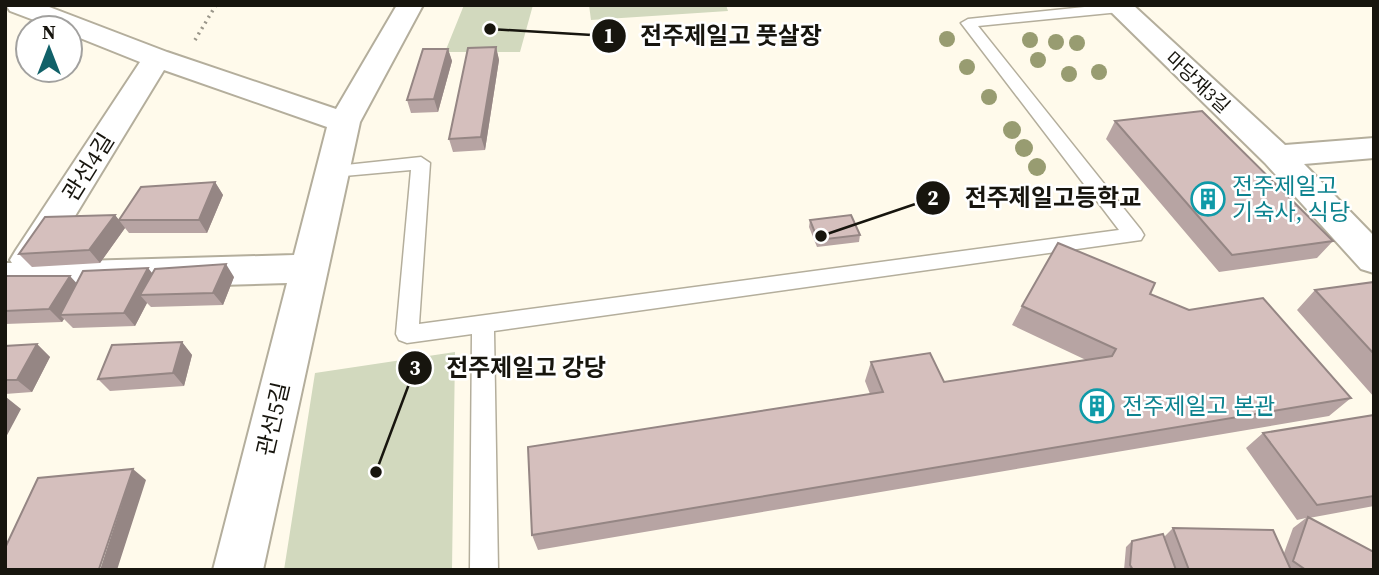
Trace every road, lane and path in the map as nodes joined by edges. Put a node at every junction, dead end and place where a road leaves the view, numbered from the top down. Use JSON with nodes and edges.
{"nodes":[{"id":1,"x":16,"y":5,"type":"edge"},
{"id":2,"x":216,"y":5,"type":"edge"},
{"id":3,"x":410,"y":5,"type":"edge"},
{"id":4,"x":970,"y":5,"type":"edge"},
{"id":5,"x":1119,"y":6,"type":"edge"},
{"id":6,"x":5,"y":15,"type":"edge"},
{"id":7,"x":983,"y":21,"type":"junction"},
{"id":8,"x":169,"y":61,"type":"junction"},
{"id":9,"x":344,"y":122,"type":"junction"},
{"id":10,"x":1374,"y":148,"type":"edge"},
{"id":11,"x":1277,"y":156,"type":"junction"},
{"id":12,"x":333,"y":171,"type":"junction"},
{"id":13,"x":1374,"y":259,"type":"edge"},
{"id":14,"x":309,"y":268,"type":"junction"},
{"id":15,"x":10,"y":283,"type":"edge"},
{"id":16,"x":483,"y":324,"type":"junction"},
{"id":17,"x":238,"y":570,"type":"edge"},
{"id":18,"x":484,"y":570,"type":"edge"}],
"edges":[{"from":1,"to":6,"type":"street"},
{"from":1,"to":8,"type":"street"},
{"from":2,"to":8,"type":"path"},
{"from":3,"to":9,"type":"street","name":"관선5길"},
{"from":4,"to":7,"type":"lane"},
{"from":5,"to":7,"type":"lane"},
{"from":5,"to":11,"type":"street","name":"마당재3길"},
{"from":7,"to":16,"type":"lane"},
{"from":8,"to":9,"type":"street"},
{"from":8,"to":15,"type":"street","name":"관선4길"},
{"from":9,"to":12,"type":"street","name":"관선5길"},
{"from":10,"to":11,"type":"street"},
{"from":11,"to":13,"type":"street","name":"마당재3길"},
{"from":12,"to":14,"type":"street","name":"관선5길"},
{"from":12,"to":16,"type":"lane"},
{"from":14,"to":15,"type":"street"},
{"from":14,"to":17,"type":"street","name":"관선5길"},
{"from":16,"to":18,"type":"lane"}]}
